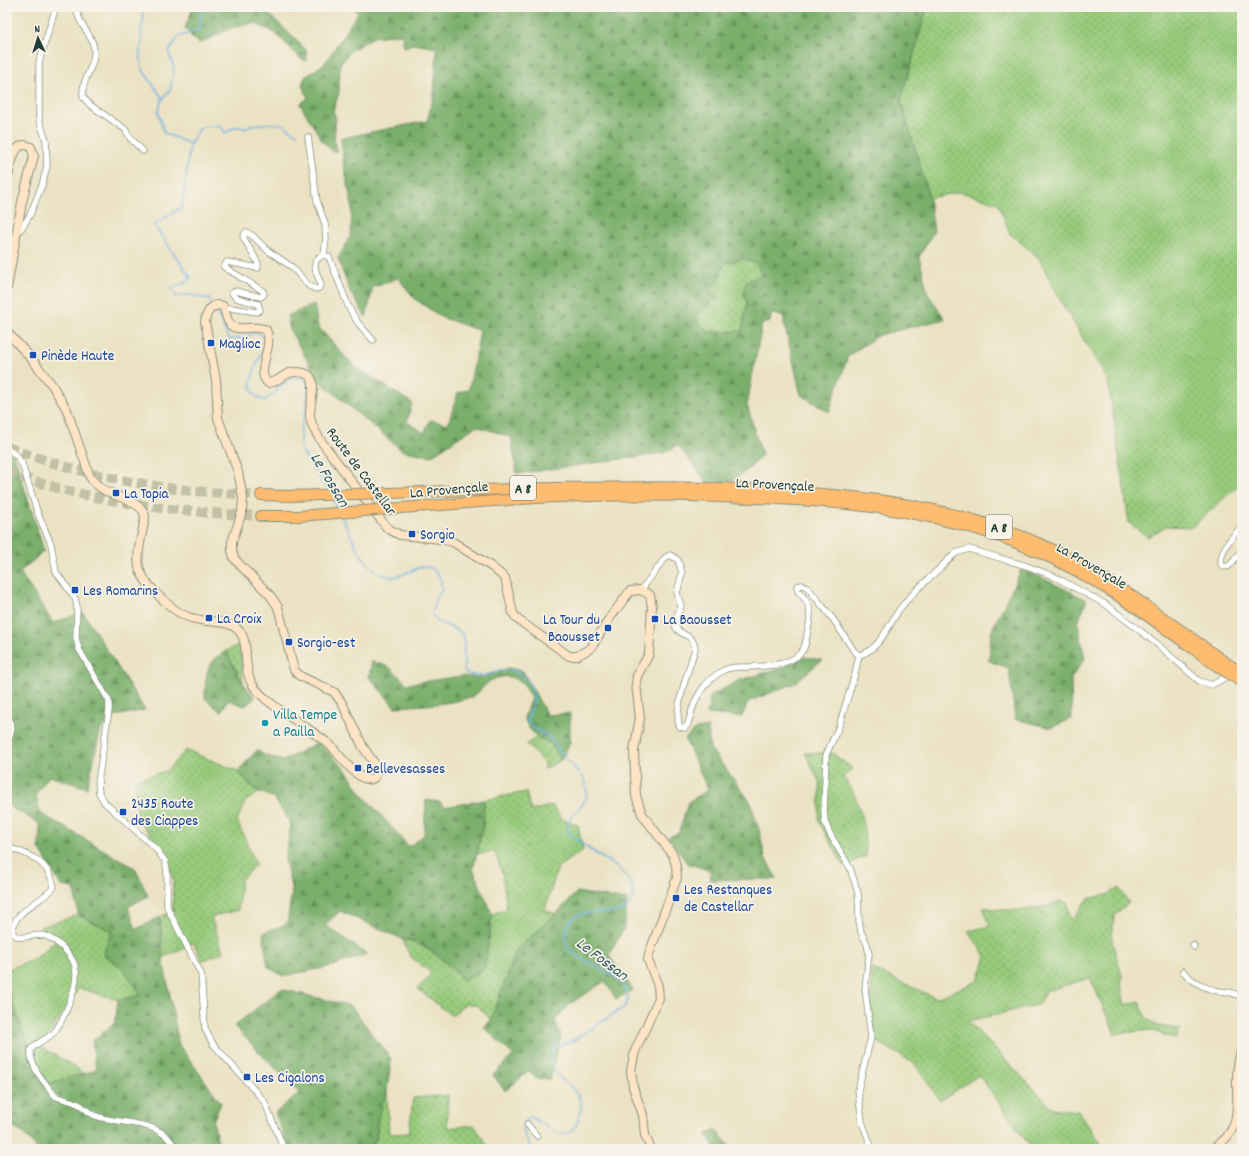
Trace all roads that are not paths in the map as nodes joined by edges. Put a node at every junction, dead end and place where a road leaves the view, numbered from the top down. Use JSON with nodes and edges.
{"nodes":[{"id":1,"x":56,"y":7,"type":"edge"},
{"id":2,"x":77,"y":7,"type":"edge"},
{"id":3,"x":308,"y":137,"type":"dead end"},
{"id":4,"x":143,"y":151,"type":"dead end"},
{"id":5,"x":7,"y":180,"type":"edge"},
{"id":6,"x":17,"y":230,"type":"junction"},
{"id":7,"x":324,"y":255,"type":"junction"},
{"id":8,"x":7,"y":288,"type":"edge"},
{"id":9,"x":225,"y":310,"type":"junction"},
{"id":10,"x":7,"y":332,"type":"edge"},
{"id":11,"x":373,"y":340,"type":"dead end"},
{"id":12,"x":7,"y":448,"type":"edge"},
{"id":13,"x":624,"y":491,"type":"junction"},
{"id":14,"x":261,"y":495,"type":"tunnel mouth"},
{"id":15,"x":261,"y":516,"type":"tunnel mouth"},
{"id":16,"x":1242,"y":526,"type":"edge"},
{"id":17,"x":1242,"y":551,"type":"edge"},
{"id":18,"x":641,"y":590,"type":"junction"},
{"id":19,"x":859,"y":655,"type":"junction"},
{"id":20,"x":1220,"y":663,"type":"junction"},
{"id":21,"x":1242,"y":668,"type":"edge"},
{"id":22,"x":1242,"y":673,"type":"edge"},
{"id":23,"x":1242,"y":682,"type":"edge"},
{"id":24,"x":7,"y":718,"type":"edge"},
{"id":25,"x":7,"y":745,"type":"edge"},
{"id":26,"x":7,"y":847,"type":"edge"},
{"id":27,"x":1182,"y":971,"type":"dead end"},
{"id":28,"x":1242,"y":998,"type":"edge"},
{"id":29,"x":1242,"y":1047,"type":"edge"},
{"id":30,"x":527,"y":1124,"type":"dead end"},
{"id":31,"x":537,"y":1136,"type":"dead end"},
{"id":32,"x":1217,"y":1148,"type":"edge"},
{"id":33,"x":175,"y":1149,"type":"edge"},
{"id":34,"x":284,"y":1149,"type":"edge"},
{"id":35,"x":651,"y":1149,"type":"edge"},
{"id":36,"x":872,"y":1149,"type":"edge"}],
"edges":[{"from":1,"to":6,"type":"street"},
{"from":2,"to":4,"type":"street"},
{"from":3,"to":7,"type":"street"},
{"from":5,"to":6,"type":"street"},
{"from":6,"to":8,"type":"street"},
{"from":7,"to":9,"type":"street"},
{"from":7,"to":11,"type":"street"},
{"from":9,"to":10,"type":"street"},
{"from":9,"to":18,"type":"street","name":"Route de Castellar"},
{"from":12,"to":34,"type":"street"},
{"from":13,"to":14,"type":"highway","name":"La Provençale","number":"A 8","bridge":true},
{"from":13,"to":15,"type":"highway","name":"La Provençale","number":"A 8","bridge":true},
{"from":13,"to":20,"type":"highway","name":"La Provençale","number":"A 8"},
{"from":16,"to":17,"type":"street"},
{"from":18,"to":19,"type":"street"},
{"from":18,"to":35,"type":"street"},
{"from":19,"to":21,"type":"street"},
{"from":19,"to":36,"type":"street"},
{"from":20,"to":22,"type":"highway","name":"La Provençale","number":"A 8","bridge":true},
{"from":20,"to":23,"type":"highway","name":"La Provençale","number":"A 8","bridge":true},
{"from":24,"to":25,"type":"street"},
{"from":26,"to":33,"type":"street"},
{"from":27,"to":28,"type":"street"},
{"from":29,"to":32,"type":"street"},
{"from":30,"to":31,"type":"street"}]}
